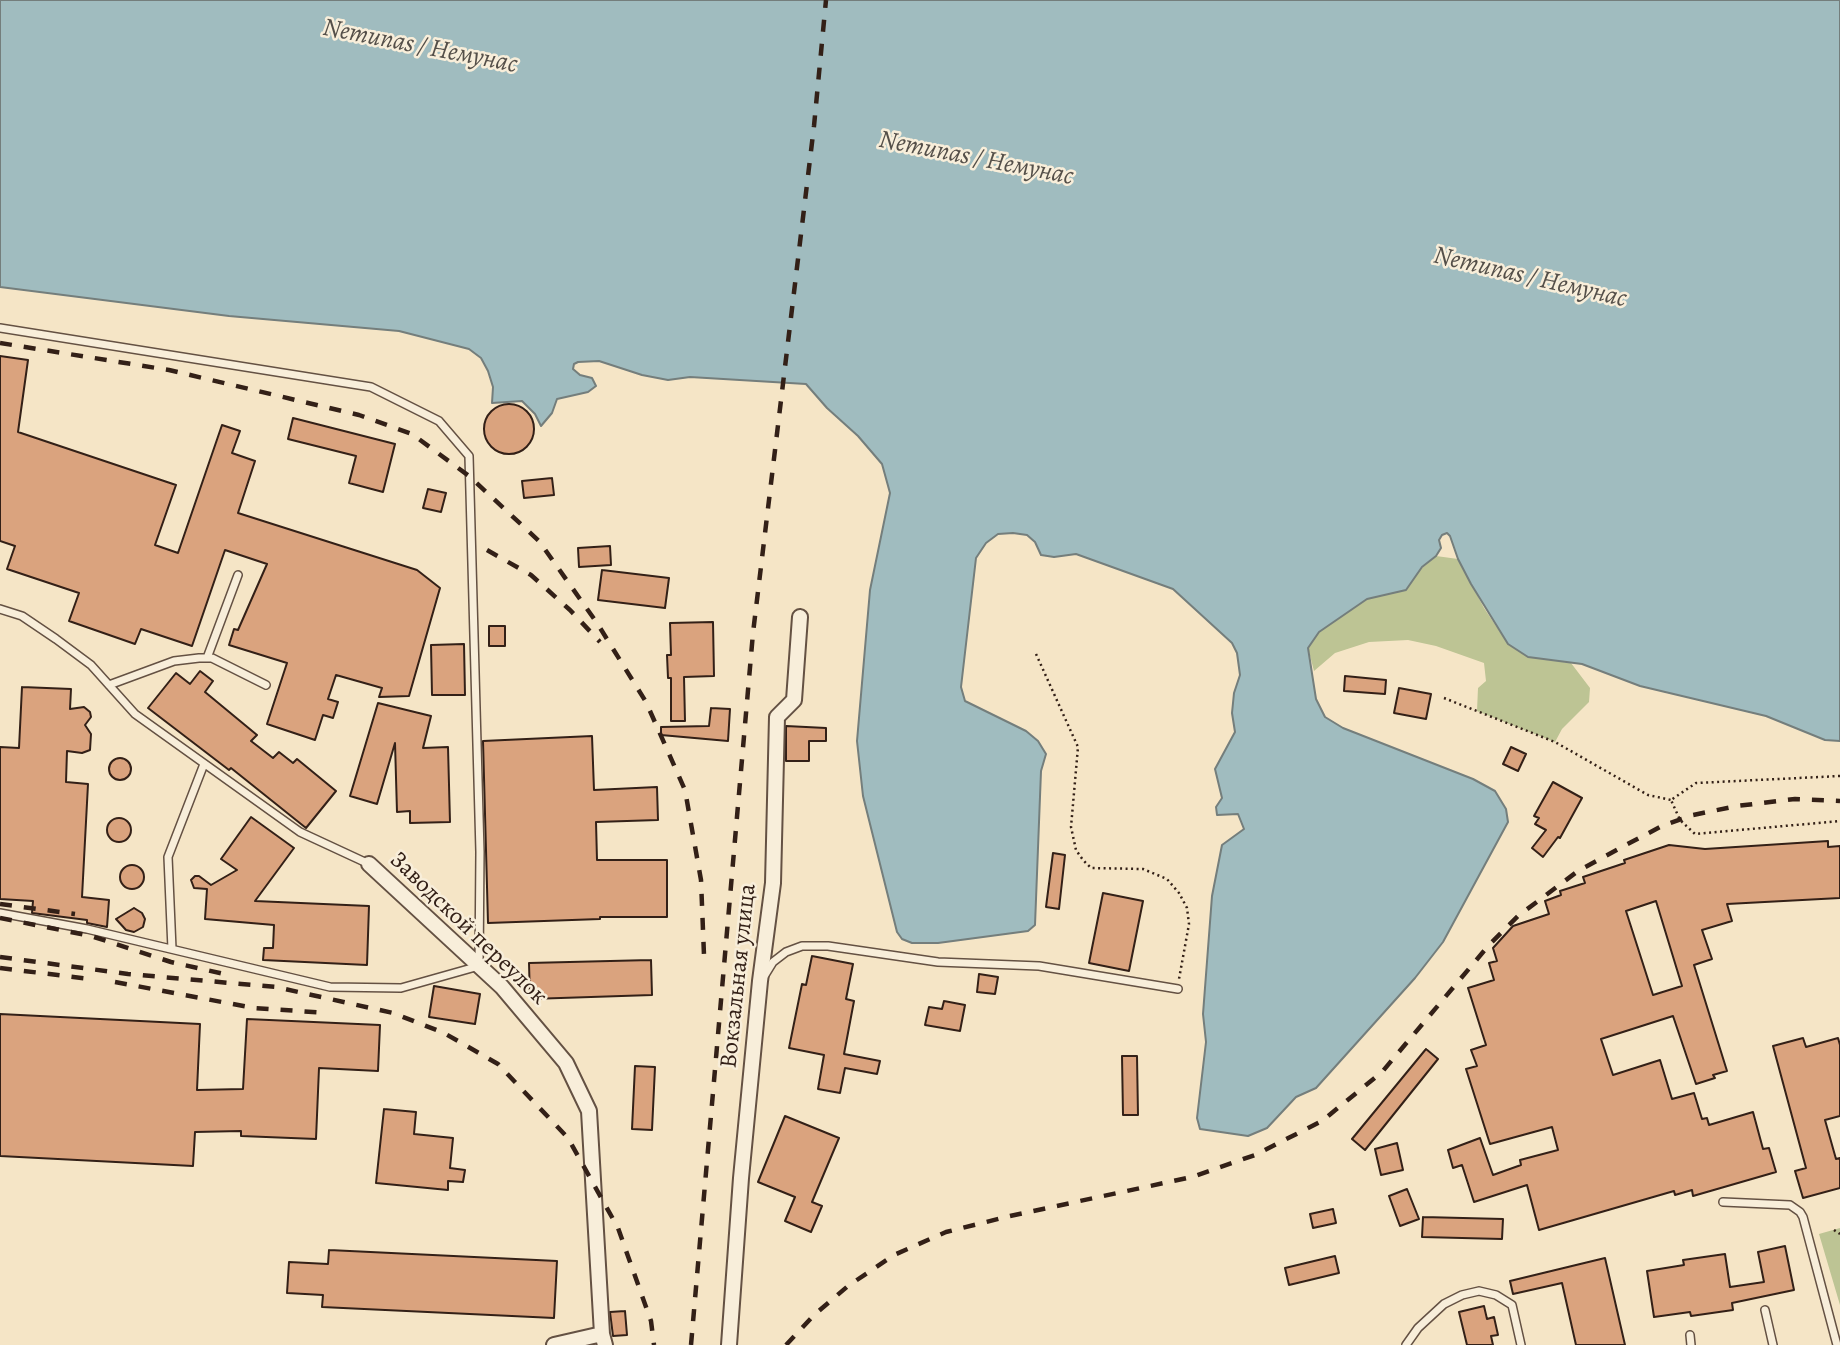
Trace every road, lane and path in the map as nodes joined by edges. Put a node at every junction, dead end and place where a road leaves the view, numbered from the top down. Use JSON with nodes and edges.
{"nodes":[{"id":1,"x":0,"y":328,"type":"edge"},
{"id":2,"x":238,"y":575,"type":"dead end"},
{"id":3,"x":0,"y":609,"type":"edge"},
{"id":4,"x":800,"y":617,"type":"dead end"},
{"id":5,"x":1036,"y":654,"type":"dead end"},
{"id":6,"x":207,"y":658,"type":"junction"},
{"id":7,"x":109,"y":685,"type":"junction"},
{"id":8,"x":267,"y":685,"type":"dead end"},
{"id":9,"x":1444,"y":698,"type":"dead end"},
{"id":10,"x":204,"y":764,"type":"junction"},
{"id":11,"x":1840,"y":776,"type":"edge"},
{"id":12,"x":1671,"y":800,"type":"junction"},
{"id":13,"x":1840,"y":821,"type":"edge"},
{"id":14,"x":369,"y":864,"type":"joint"},
{"id":15,"x":0,"y":913,"type":"edge"},
{"id":16,"x":172,"y":949,"type":"junction"},
{"id":17,"x":479,"y":966,"type":"junction"},
{"id":18,"x":760,"y":981,"type":"junction"},
{"id":19,"x":1178,"y":989,"type":"joint"},
{"id":20,"x":1723,"y":1202,"type":"dead end"},
{"id":21,"x":1835,"y":1230,"type":"dead end"},
{"id":22,"x":1840,"y":1234,"type":"edge"},
{"id":23,"x":1765,"y":1310,"type":"dead end"},
{"id":24,"x":1689,"y":1335,"type":"dead end"},
{"id":25,"x":603,"y":1339,"type":"edge"},
{"id":26,"x":554,"y":1345,"type":"edge"},
{"id":27,"x":729,"y":1345,"type":"edge"},
{"id":28,"x":1406,"y":1345,"type":"edge"},
{"id":29,"x":1521,"y":1345,"type":"edge"},
{"id":30,"x":1692,"y":1345,"type":"edge"},
{"id":31,"x":1773,"y":1345,"type":"edge"},
{"id":32,"x":1837,"y":1345,"type":"edge"}],
"edges":[{"from":1,"to":17,"type":"lane"},
{"from":2,"to":6,"type":"lane"},
{"from":3,"to":7,"type":"lane"},
{"from":4,"to":18,"type":"street","name":"Вокзальная улица"},
{"from":5,"to":19,"type":"path"},
{"from":6,"to":7,"type":"lane"},
{"from":6,"to":8,"type":"lane"},
{"from":7,"to":10,"type":"lane"},
{"from":9,"to":12,"type":"path"},
{"from":10,"to":14,"type":"lane"},
{"from":10,"to":16,"type":"lane"},
{"from":11,"to":12,"type":"path"},
{"from":12,"to":13,"type":"path"},
{"from":14,"to":17,"type":"street","name":"Заводской переулок"},
{"from":15,"to":16,"type":"lane"},
{"from":16,"to":17,"type":"lane"},
{"from":17,"to":25,"type":"street","name":"Заводской переулок"},
{"from":18,"to":19,"type":"lane"},
{"from":18,"to":27,"type":"street","name":"Вокзальная улица"},
{"from":20,"to":32,"type":"lane"},
{"from":21,"to":22,"type":"path"},
{"from":23,"to":31,"type":"lane"},
{"from":24,"to":30,"type":"lane"},
{"from":25,"to":26,"type":"street"},
{"from":28,"to":29,"type":"lane"}]}
